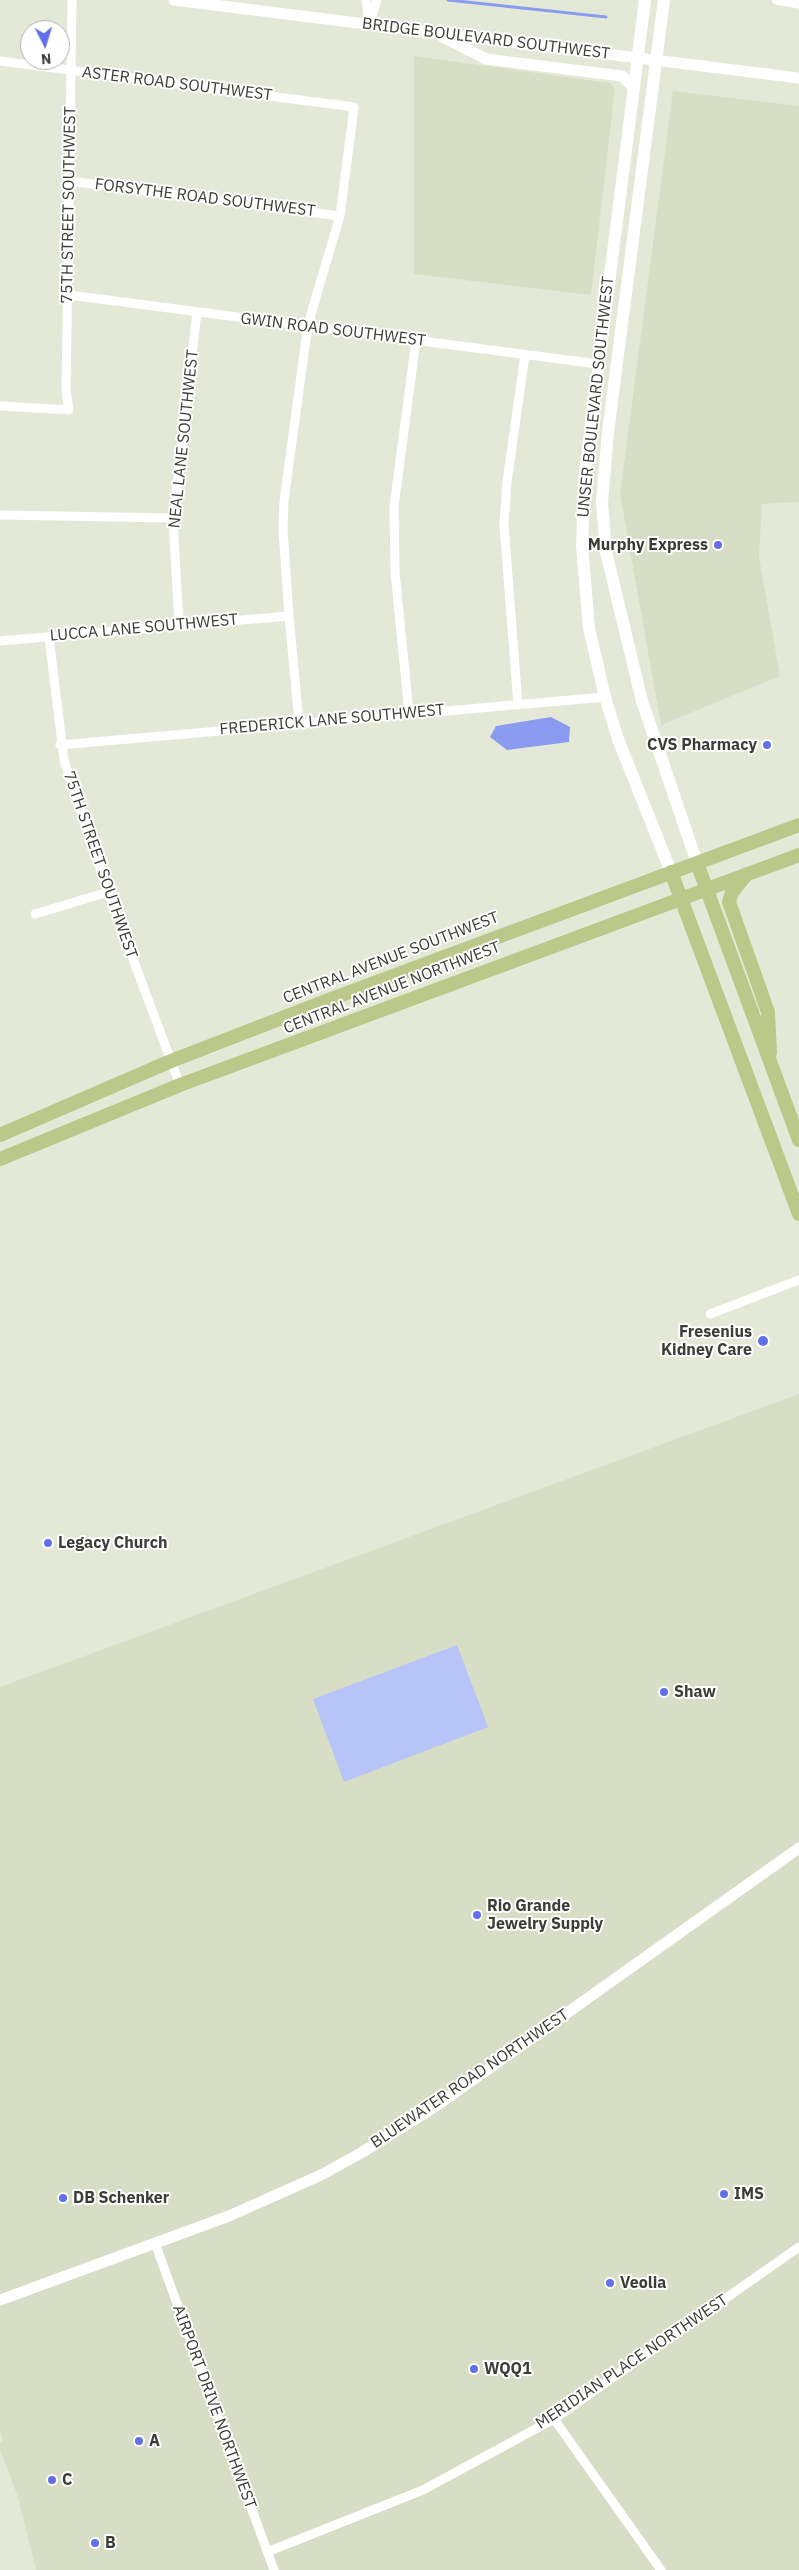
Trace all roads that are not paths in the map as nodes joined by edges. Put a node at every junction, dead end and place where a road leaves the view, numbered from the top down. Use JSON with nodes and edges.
{"nodes":[{"id":1,"x":72,"y":0,"type":"edge"},
{"id":2,"x":174,"y":0,"type":"edge"},
{"id":3,"x":366,"y":0,"type":"edge"},
{"id":4,"x":645,"y":0,"type":"edge"},
{"id":5,"x":664,"y":0,"type":"edge"},
{"id":6,"x":776,"y":0,"type":"edge"},
{"id":7,"x":377,"y":1,"type":"edge"},
{"id":8,"x":799,"y":4,"type":"edge"},
{"id":9,"x":369,"y":25,"type":"junction"},
{"id":10,"x":437,"y":34,"type":"junction"},
{"id":11,"x":637,"y":58,"type":"junction"},
{"id":12,"x":656,"y":60,"type":"junction"},
{"id":13,"x":0,"y":61,"type":"edge"},
{"id":14,"x":71,"y":70,"type":"junction"},
{"id":15,"x":799,"y":78,"type":"edge"},
{"id":16,"x":633,"y":87,"type":"junction"},
{"id":17,"x":70,"y":181,"type":"junction"},
{"id":18,"x":340,"y":216,"type":"junction"},
{"id":19,"x":68,"y":296,"type":"junction"},
{"id":20,"x":197,"y":312,"type":"junction"},
{"id":21,"x":308,"y":326,"type":"junction"},
{"id":22,"x":416,"y":340,"type":"junction"},
{"id":23,"x":525,"y":355,"type":"junction"},
{"id":24,"x":598,"y":364,"type":"junction"},
{"id":25,"x":0,"y":406,"type":"edge"},
{"id":26,"x":0,"y":515,"type":"edge"},
{"id":27,"x":173,"y":518,"type":"junction"},
{"id":28,"x":289,"y":616,"type":"junction"},
{"id":29,"x":179,"y":626,"type":"junction"},
{"id":30,"x":49,"y":637,"type":"junction"},
{"id":31,"x":0,"y":642,"type":"edge"},
{"id":32,"x":605,"y":697,"type":"junction"},
{"id":33,"x":518,"y":704,"type":"junction"},
{"id":34,"x":409,"y":713,"type":"junction"},
{"id":35,"x":299,"y":722,"type":"junction"},
{"id":36,"x":60,"y":745,"type":"junction"},
{"id":37,"x":799,"y":826,"type":"edge"},
{"id":38,"x":799,"y":855,"type":"edge"},
{"id":39,"x":697,"y":863,"type":"junction"},
{"id":40,"x":671,"y":872,"type":"junction"},
{"id":41,"x":747,"y":874,"type":"junction"},
{"id":42,"x":706,"y":889,"type":"junction"},
{"id":43,"x":108,"y":892,"type":"junction"},
{"id":44,"x":680,"y":898,"type":"junction"},
{"id":45,"x":35,"y":914,"type":"dead end"},
{"id":46,"x":171,"y":1061,"type":"junction"},
{"id":47,"x":771,"y":1066,"type":"junction"},
{"id":48,"x":180,"y":1085,"type":"junction"},
{"id":49,"x":0,"y":1134,"type":"edge"},
{"id":50,"x":799,"y":1140,"type":"edge"},
{"id":51,"x":0,"y":1159,"type":"edge"},
{"id":52,"x":799,"y":1214,"type":"edge"},
{"id":53,"x":799,"y":1280,"type":"edge"},
{"id":54,"x":710,"y":1314,"type":"dead end"},
{"id":55,"x":799,"y":1848,"type":"edge"},
{"id":56,"x":155,"y":2243,"type":"junction"},
{"id":57,"x":799,"y":2247,"type":"edge"},
{"id":58,"x":0,"y":2300,"type":"edge"},
{"id":59,"x":554,"y":2419,"type":"junction"},
{"id":60,"x":267,"y":2552,"type":"junction"},
{"id":61,"x":274,"y":2570,"type":"edge"},
{"id":62,"x":661,"y":2570,"type":"edge"}],
"edges":[{"from":1,"to":14,"type":"street","name":"75TH STREET SOUTHWEST"},
{"from":2,"to":9,"type":"street","name":"BRIDGE BOULEVARD SOUTHWEST"},
{"from":3,"to":9,"type":"street"},
{"from":4,"to":11,"type":"main road","name":"UNSER BOULEVARD SOUTHWEST"},
{"from":5,"to":12,"type":"main road","name":"UNSER BOULEVARD SOUTHWEST"},
{"from":6,"to":8,"type":"street"},
{"from":7,"to":9,"type":"street"},
{"from":9,"to":10,"type":"street","name":"BRIDGE BOULEVARD SOUTHWEST"},
{"from":10,"to":11,"type":"street","name":"BRIDGE BOULEVARD SOUTHWEST"},
{"from":10,"to":16,"type":"street"},
{"from":11,"to":12,"type":"street","name":"BRIDGE BOULEVARD SOUTHWEST"},
{"from":11,"to":16,"type":"main road","name":"UNSER BOULEVARD SOUTHWEST"},
{"from":12,"to":15,"type":"street","name":"BRIDGE BOULEVARD SOUTHWEST"},
{"from":12,"to":39,"type":"main road","name":"UNSER BOULEVARD SOUTHWEST"},
{"from":13,"to":14,"type":"street","name":"ASTER ROAD SOUTHWEST"},
{"from":14,"to":17,"type":"street","name":"75TH STREET SOUTHWEST"},
{"from":14,"to":18,"type":"street","name":"ASTER ROAD SOUTHWEST"},
{"from":16,"to":24,"type":"main road","name":"UNSER BOULEVARD SOUTHWEST"},
{"from":17,"to":18,"type":"street","name":"FORSYTHE ROAD SOUTHWEST"},
{"from":17,"to":19,"type":"street","name":"75TH STREET SOUTHWEST"},
{"from":18,"to":21,"type":"street"},
{"from":19,"to":20,"type":"street","name":"GWIN ROAD SOUTHWEST"},
{"from":19,"to":25,"type":"street","name":"75TH STREET SOUTHWEST"},
{"from":20,"to":21,"type":"street","name":"GWIN ROAD SOUTHWEST"},
{"from":20,"to":27,"type":"street","name":"NEAL LANE SOUTHWEST"},
{"from":21,"to":22,"type":"street","name":"GWIN ROAD SOUTHWEST"},
{"from":21,"to":28,"type":"street"},
{"from":22,"to":23,"type":"street","name":"GWIN ROAD SOUTHWEST"},
{"from":22,"to":34,"type":"street"},
{"from":23,"to":24,"type":"street","name":"GWIN ROAD SOUTHWEST"},
{"from":23,"to":33,"type":"street"},
{"from":24,"to":32,"type":"main road","name":"UNSER BOULEVARD SOUTHWEST"},
{"from":26,"to":27,"type":"street"},
{"from":27,"to":29,"type":"street","name":"NEAL LANE SOUTHWEST"},
{"from":28,"to":29,"type":"street","name":"LUCCA LANE SOUTHWEST"},
{"from":28,"to":35,"type":"street"},
{"from":29,"to":30,"type":"street","name":"LUCCA LANE SOUTHWEST"},
{"from":30,"to":31,"type":"street","name":"LUCCA LANE SOUTHWEST"},
{"from":30,"to":36,"type":"street","name":"75TH STREET SOUTHWEST"},
{"from":32,"to":33,"type":"street","name":"FREDERICK LANE SOUTHWEST"},
{"from":32,"to":40,"type":"main road","name":"UNSER BOULEVARD SOUTHWEST"},
{"from":33,"to":34,"type":"street","name":"FREDERICK LANE SOUTHWEST"},
{"from":34,"to":35,"type":"street","name":"FREDERICK LANE SOUTHWEST"},
{"from":35,"to":36,"type":"street","name":"FREDERICK LANE SOUTHWEST"},
{"from":36,"to":43,"type":"street","name":"75TH STREET SOUTHWEST"},
{"from":37,"to":39,"type":"main road","name":"CENTRAL AVENUE SOUTHWEST"},
{"from":38,"to":41,"type":"main road","name":"CENTRAL AVENUE NORTHWEST"},
{"from":39,"to":40,"type":"main road","name":"CENTRAL AVENUE SOUTHWEST"},
{"from":39,"to":42,"type":"main road"},
{"from":40,"to":44,"type":"main road"},
{"from":40,"to":46,"type":"main road","name":"CENTRAL AVENUE SOUTHWEST"},
{"from":41,"to":42,"type":"main road","name":"CENTRAL AVENUE NORTHWEST"},
{"from":41,"to":47,"type":"main road"},
{"from":42,"to":44,"type":"main road","name":"CENTRAL AVENUE NORTHWEST"},
{"from":42,"to":47,"type":"main road"},
{"from":43,"to":45,"type":"street"},
{"from":43,"to":46,"type":"street","name":"75TH STREET SOUTHWEST"},
{"from":44,"to":48,"type":"main road","name":"CENTRAL AVENUE NORTHWEST"},
{"from":44,"to":52,"type":"main road"},
{"from":46,"to":48,"type":"street","name":"75TH STREET SOUTHWEST"},
{"from":46,"to":49,"type":"main road","name":"CENTRAL AVENUE SOUTHWEST"},
{"from":47,"to":50,"type":"main road"},
{"from":48,"to":51,"type":"main road","name":"CENTRAL AVENUE NORTHWEST"},
{"from":53,"to":54,"type":"street"},
{"from":55,"to":56,"type":"street","name":"BLUEWATER ROAD NORTHWEST"},
{"from":56,"to":58,"type":"street","name":"BLUEWATER ROAD NORTHWEST"},
{"from":56,"to":60,"type":"street","name":"AIRPORT DRIVE NORTHWEST"},
{"from":57,"to":59,"type":"street","name":"MERIDIAN PLACE NORTHWEST"},
{"from":59,"to":60,"type":"street","name":"MERIDIAN PLACE NORTHWEST"},
{"from":59,"to":62,"type":"street"},
{"from":60,"to":61,"type":"street","name":"AIRPORT DRIVE NORTHWEST"}]}
